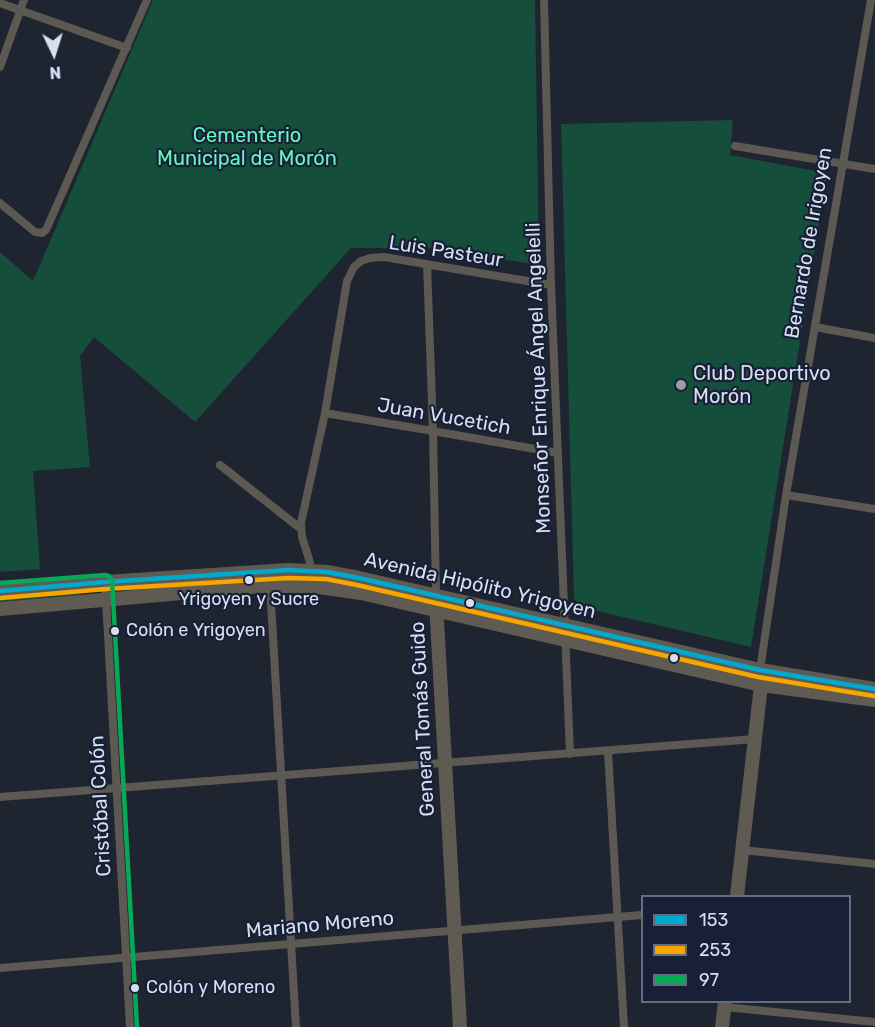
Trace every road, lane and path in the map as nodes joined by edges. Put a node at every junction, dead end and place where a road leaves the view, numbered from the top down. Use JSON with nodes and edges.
{"nodes":[{"id":1,"x":24,"y":0,"type":"edge"},
{"id":2,"x":147,"y":0,"type":"edge"},
{"id":3,"x":544,"y":0,"type":"edge"},
{"id":4,"x":871,"y":0,"type":"edge"},
{"id":5,"x":0,"y":3,"type":"edge"},
{"id":6,"x":20,"y":10,"type":"junction"},
{"id":7,"x":127,"y":48,"type":"junction"},
{"id":8,"x":0,"y":66,"type":"edge"},
{"id":9,"x":735,"y":146,"type":"dead end"},
{"id":10,"x":842,"y":163,"type":"junction"},
{"id":11,"x":875,"y":169,"type":"edge"},
{"id":12,"x":0,"y":203,"type":"edge"},
{"id":13,"x":427,"y":264,"type":"junction"},
{"id":14,"x":550,"y":285,"type":"junction"},
{"id":15,"x":815,"y":327,"type":"junction"},
{"id":16,"x":875,"y":338,"type":"edge"},
{"id":17,"x":325,"y":413,"type":"junction"},
{"id":18,"x":433,"y":431,"type":"junction"},
{"id":19,"x":558,"y":453,"type":"junction"},
{"id":20,"x":220,"y":465,"type":"dead end"},
{"id":21,"x":786,"y":495,"type":"junction"},
{"id":22,"x":875,"y":509,"type":"edge"},
{"id":23,"x":301,"y":529,"type":"junction"},
{"id":24,"x":312,"y":571,"type":"junction"},
{"id":25,"x":105,"y":582,"type":"junction"},
{"id":26,"x":270,"y":586,"type":"junction"},
{"id":27,"x":312,"y":586,"type":"junction"},
{"id":28,"x":0,"y":591,"type":"edge"},
{"id":29,"x":436,"y":595,"type":"junction"},
{"id":30,"x":105,"y":599,"type":"junction"},
{"id":31,"x":0,"y":609,"type":"edge"},
{"id":32,"x":436,"y":610,"type":"junction"},
{"id":33,"x":566,"y":625,"type":"junction"},
{"id":34,"x":565,"y":640,"type":"junction"},
{"id":35,"x":760,"y":670,"type":"junction"},
{"id":36,"x":761,"y":685,"type":"junction"},
{"id":37,"x":875,"y":689,"type":"edge"},
{"id":38,"x":875,"y":700,"type":"edge"},
{"id":39,"x":755,"y":739,"type":"junction"},
{"id":40,"x":608,"y":751,"type":"junction"},
{"id":41,"x":570,"y":754,"type":"junction"},
{"id":42,"x":445,"y":763,"type":"junction"},
{"id":43,"x":282,"y":776,"type":"junction"},
{"id":44,"x":116,"y":788,"type":"junction"},
{"id":45,"x":0,"y":797,"type":"edge"},
{"id":46,"x":743,"y":850,"type":"junction"},
{"id":47,"x":875,"y":864,"type":"edge"},
{"id":48,"x":737,"y":895,"type":"edge"},
{"id":49,"x":641,"y":915,"type":"edge"},
{"id":50,"x":618,"y":917,"type":"junction"},
{"id":51,"x":454,"y":931,"type":"junction"},
{"id":52,"x":291,"y":944,"type":"junction"},
{"id":53,"x":126,"y":958,"type":"junction"},
{"id":54,"x":0,"y":968,"type":"edge"},
{"id":55,"x":725,"y":1004,"type":"edge"},
{"id":56,"x":875,"y":1021,"type":"edge"},
{"id":57,"x":130,"y":1027,"type":"edge"},
{"id":58,"x":296,"y":1027,"type":"edge"},
{"id":59,"x":460,"y":1027,"type":"edge"},
{"id":60,"x":624,"y":1027,"type":"edge"},
{"id":61,"x":722,"y":1027,"type":"edge"},
{"id":62,"x":874,"y":1027,"type":"edge"}],
"edges":[{"from":1,"to":6,"type":"street"},
{"from":2,"to":7,"type":"street"},
{"from":3,"to":14,"type":"street","name":"Monseñor Enrique Ángel Angelelli"},
{"from":4,"to":10,"type":"street","name":"Bernardo de Irigoyen"},
{"from":5,"to":6,"type":"street"},
{"from":6,"to":7,"type":"street"},
{"from":6,"to":8,"type":"street"},
{"from":7,"to":12,"type":"street"},
{"from":9,"to":10,"type":"street"},
{"from":10,"to":11,"type":"street"},
{"from":10,"to":15,"type":"street","name":"Bernardo de Irigoyen"},
{"from":13,"to":14,"type":"street","name":"Luis Pasteur"},
{"from":13,"to":17,"type":"street","name":"Luis Pasteur"},
{"from":13,"to":18,"type":"street","name":"General Tomás Guido"},
{"from":14,"to":19,"type":"street","name":"Monseñor Enrique Ángel Angelelli"},
{"from":15,"to":16,"type":"street"},
{"from":15,"to":21,"type":"street","name":"Bernardo de Irigoyen"},
{"from":17,"to":18,"type":"street","name":"Juan Vucetich"},
{"from":17,"to":23,"type":"street"},
{"from":18,"to":19,"type":"street","name":"Juan Vucetich"},
{"from":18,"to":29,"type":"street","name":"General Tomás Guido"},
{"from":19,"to":33,"type":"street","name":"Monseñor Enrique Ángel Angelelli"},
{"from":20,"to":23,"type":"street"},
{"from":21,"to":22,"type":"street"},
{"from":21,"to":35,"type":"street","name":"Bernardo de Irigoyen"},
{"from":23,"to":24,"type":"street"},
{"from":24,"to":25,"type":"main road","name":"Avenida Hipólito Yrigoyen"},
{"from":24,"to":27,"type":"street"},
{"from":24,"to":29,"type":"main road","name":"Avenida Hipólito Yrigoyen"},
{"from":25,"to":28,"type":"main road","name":"Avenida Hipólito Yrigoyen"},
{"from":25,"to":30,"type":"street","name":"Cristóbal Colón"},
{"from":26,"to":27,"type":"main road","name":"Avenida Hipólito Yrigoyen"},
{"from":26,"to":30,"type":"main road","name":"Avenida Hipólito Yrigoyen"},
{"from":26,"to":43,"type":"street"},
{"from":27,"to":32,"type":"main road","name":"Avenida Hipólito Yrigoyen"},
{"from":29,"to":32,"type":"main road","name":"General Tomás Guido"},
{"from":29,"to":33,"type":"main road","name":"Avenida Hipólito Yrigoyen"},
{"from":30,"to":31,"type":"main road","name":"Avenida Hipólito Yrigoyen"},
{"from":30,"to":44,"type":"street","name":"Cristóbal Colón"},
{"from":32,"to":34,"type":"main road","name":"Avenida Hipólito Yrigoyen"},
{"from":32,"to":42,"type":"main road","name":"General Tomás Guido"},
{"from":33,"to":34,"type":"street","name":"Monseñor Enrique Ángel Angelelli"},
{"from":33,"to":35,"type":"main road","name":"Avenida Hipólito Yrigoyen"},
{"from":34,"to":36,"type":"main road","name":"Avenida Hipólito Yrigoyen"},
{"from":34,"to":41,"type":"street","name":"Monseñor Enrique Ángel Angelelli"},
{"from":35,"to":37,"type":"main road","name":"Avenida Hipólito Yrigoyen"},
{"from":36,"to":38,"type":"main road","name":"Avenida Hipólito Yrigoyen"},
{"from":36,"to":39,"type":"main road"},
{"from":39,"to":40,"type":"street"},
{"from":39,"to":46,"type":"main road"},
{"from":40,"to":41,"type":"street"},
{"from":40,"to":50,"type":"street"},
{"from":41,"to":42,"type":"street"},
{"from":42,"to":43,"type":"street"},
{"from":42,"to":51,"type":"main road","name":"General Tomás Guido"},
{"from":43,"to":44,"type":"street"},
{"from":43,"to":52,"type":"street"},
{"from":44,"to":45,"type":"street"},
{"from":44,"to":53,"type":"street","name":"Cristóbal Colón"},
{"from":46,"to":47,"type":"street"},
{"from":46,"to":48,"type":"main road"},
{"from":49,"to":50,"type":"street","name":"Mariano Moreno"},
{"from":50,"to":51,"type":"street","name":"Mariano Moreno"},
{"from":50,"to":60,"type":"street"},
{"from":51,"to":52,"type":"street","name":"Mariano Moreno"},
{"from":51,"to":59,"type":"main road","name":"General Tomás Guido"},
{"from":52,"to":53,"type":"street","name":"Mariano Moreno"},
{"from":52,"to":58,"type":"street"},
{"from":53,"to":54,"type":"street","name":"Mariano Moreno"},
{"from":53,"to":57,"type":"street","name":"Cristóbal Colón"},
{"from":55,"to":56,"type":"street"},
{"from":55,"to":61,"type":"main road"},
{"from":56,"to":62,"type":"street"}]}
